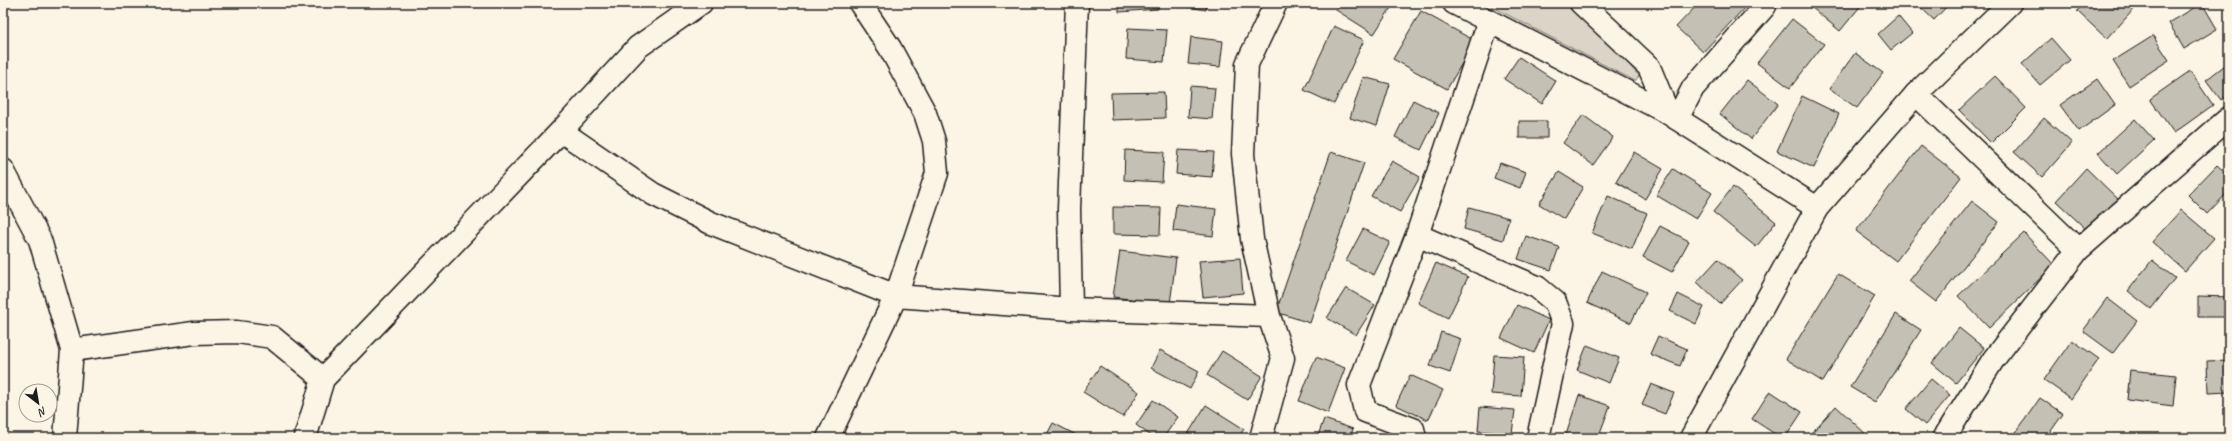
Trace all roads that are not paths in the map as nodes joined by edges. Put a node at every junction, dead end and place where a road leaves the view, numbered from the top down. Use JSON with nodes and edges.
{"nodes":[{"id":1,"x":701,"y":3,"type":"edge"},
{"id":2,"x":860,"y":3,"type":"edge"},
{"id":3,"x":1077,"y":3,"type":"edge"},
{"id":4,"x":1276,"y":3,"type":"edge"},
{"id":5,"x":1454,"y":3,"type":"edge"},
{"id":6,"x":1582,"y":3,"type":"edge"},
{"id":7,"x":2010,"y":3,"type":"edge"},
{"id":8,"x":1765,"y":6,"type":"dead end"},
{"id":9,"x":1489,"y":20,"type":"junction"},
{"id":10,"x":1916,"y":94,"type":"junction"},
{"id":11,"x":1673,"y":116,"type":"junction"},
{"id":12,"x":2229,"y":118,"type":"edge"},
{"id":13,"x":561,"y":131,"type":"junction"},
{"id":14,"x":3,"y":170,"type":"edge"},
{"id":15,"x":1817,"y":208,"type":"junction"},
{"id":16,"x":1417,"y":235,"type":"junction"},
{"id":17,"x":2078,"y":250,"type":"junction"},
{"id":18,"x":896,"y":296,"type":"junction"},
{"id":19,"x":1071,"y":309,"type":"junction"},
{"id":20,"x":1269,"y":316,"type":"junction"},
{"id":21,"x":72,"y":350,"type":"junction"},
{"id":22,"x":323,"y":379,"type":"junction"},
{"id":23,"x":65,"y":438,"type":"edge"},
{"id":24,"x":305,"y":438,"type":"edge"},
{"id":25,"x":828,"y":438,"type":"edge"},
{"id":26,"x":1261,"y":438,"type":"edge"},
{"id":27,"x":1415,"y":438,"type":"edge"},
{"id":28,"x":1538,"y":438,"type":"edge"},
{"id":29,"x":1691,"y":438,"type":"edge"},
{"id":30,"x":1944,"y":438,"type":"edge"}],
"edges":[{"from":1,"to":13,"type":"street"},
{"from":2,"to":18,"type":"street"},
{"from":3,"to":19,"type":"street"},
{"from":4,"to":20,"type":"street"},
{"from":5,"to":9,"type":"street"},
{"from":6,"to":11,"type":"street"},
{"from":7,"to":10,"type":"street"},
{"from":8,"to":11,"type":"street"},
{"from":9,"to":11,"type":"street"},
{"from":9,"to":16,"type":"street"},
{"from":10,"to":15,"type":"street"},
{"from":10,"to":17,"type":"street"},
{"from":11,"to":15,"type":"street"},
{"from":12,"to":17,"type":"street"},
{"from":13,"to":18,"type":"street"},
{"from":13,"to":22,"type":"street"},
{"from":14,"to":21,"type":"street"},
{"from":15,"to":29,"type":"street"},
{"from":16,"to":27,"type":"street"},
{"from":16,"to":28,"type":"street"},
{"from":17,"to":30,"type":"street"},
{"from":18,"to":19,"type":"street"},
{"from":18,"to":25,"type":"street"},
{"from":19,"to":20,"type":"street"},
{"from":20,"to":26,"type":"street"},
{"from":21,"to":22,"type":"street"},
{"from":21,"to":23,"type":"street"},
{"from":22,"to":24,"type":"street"}]}
